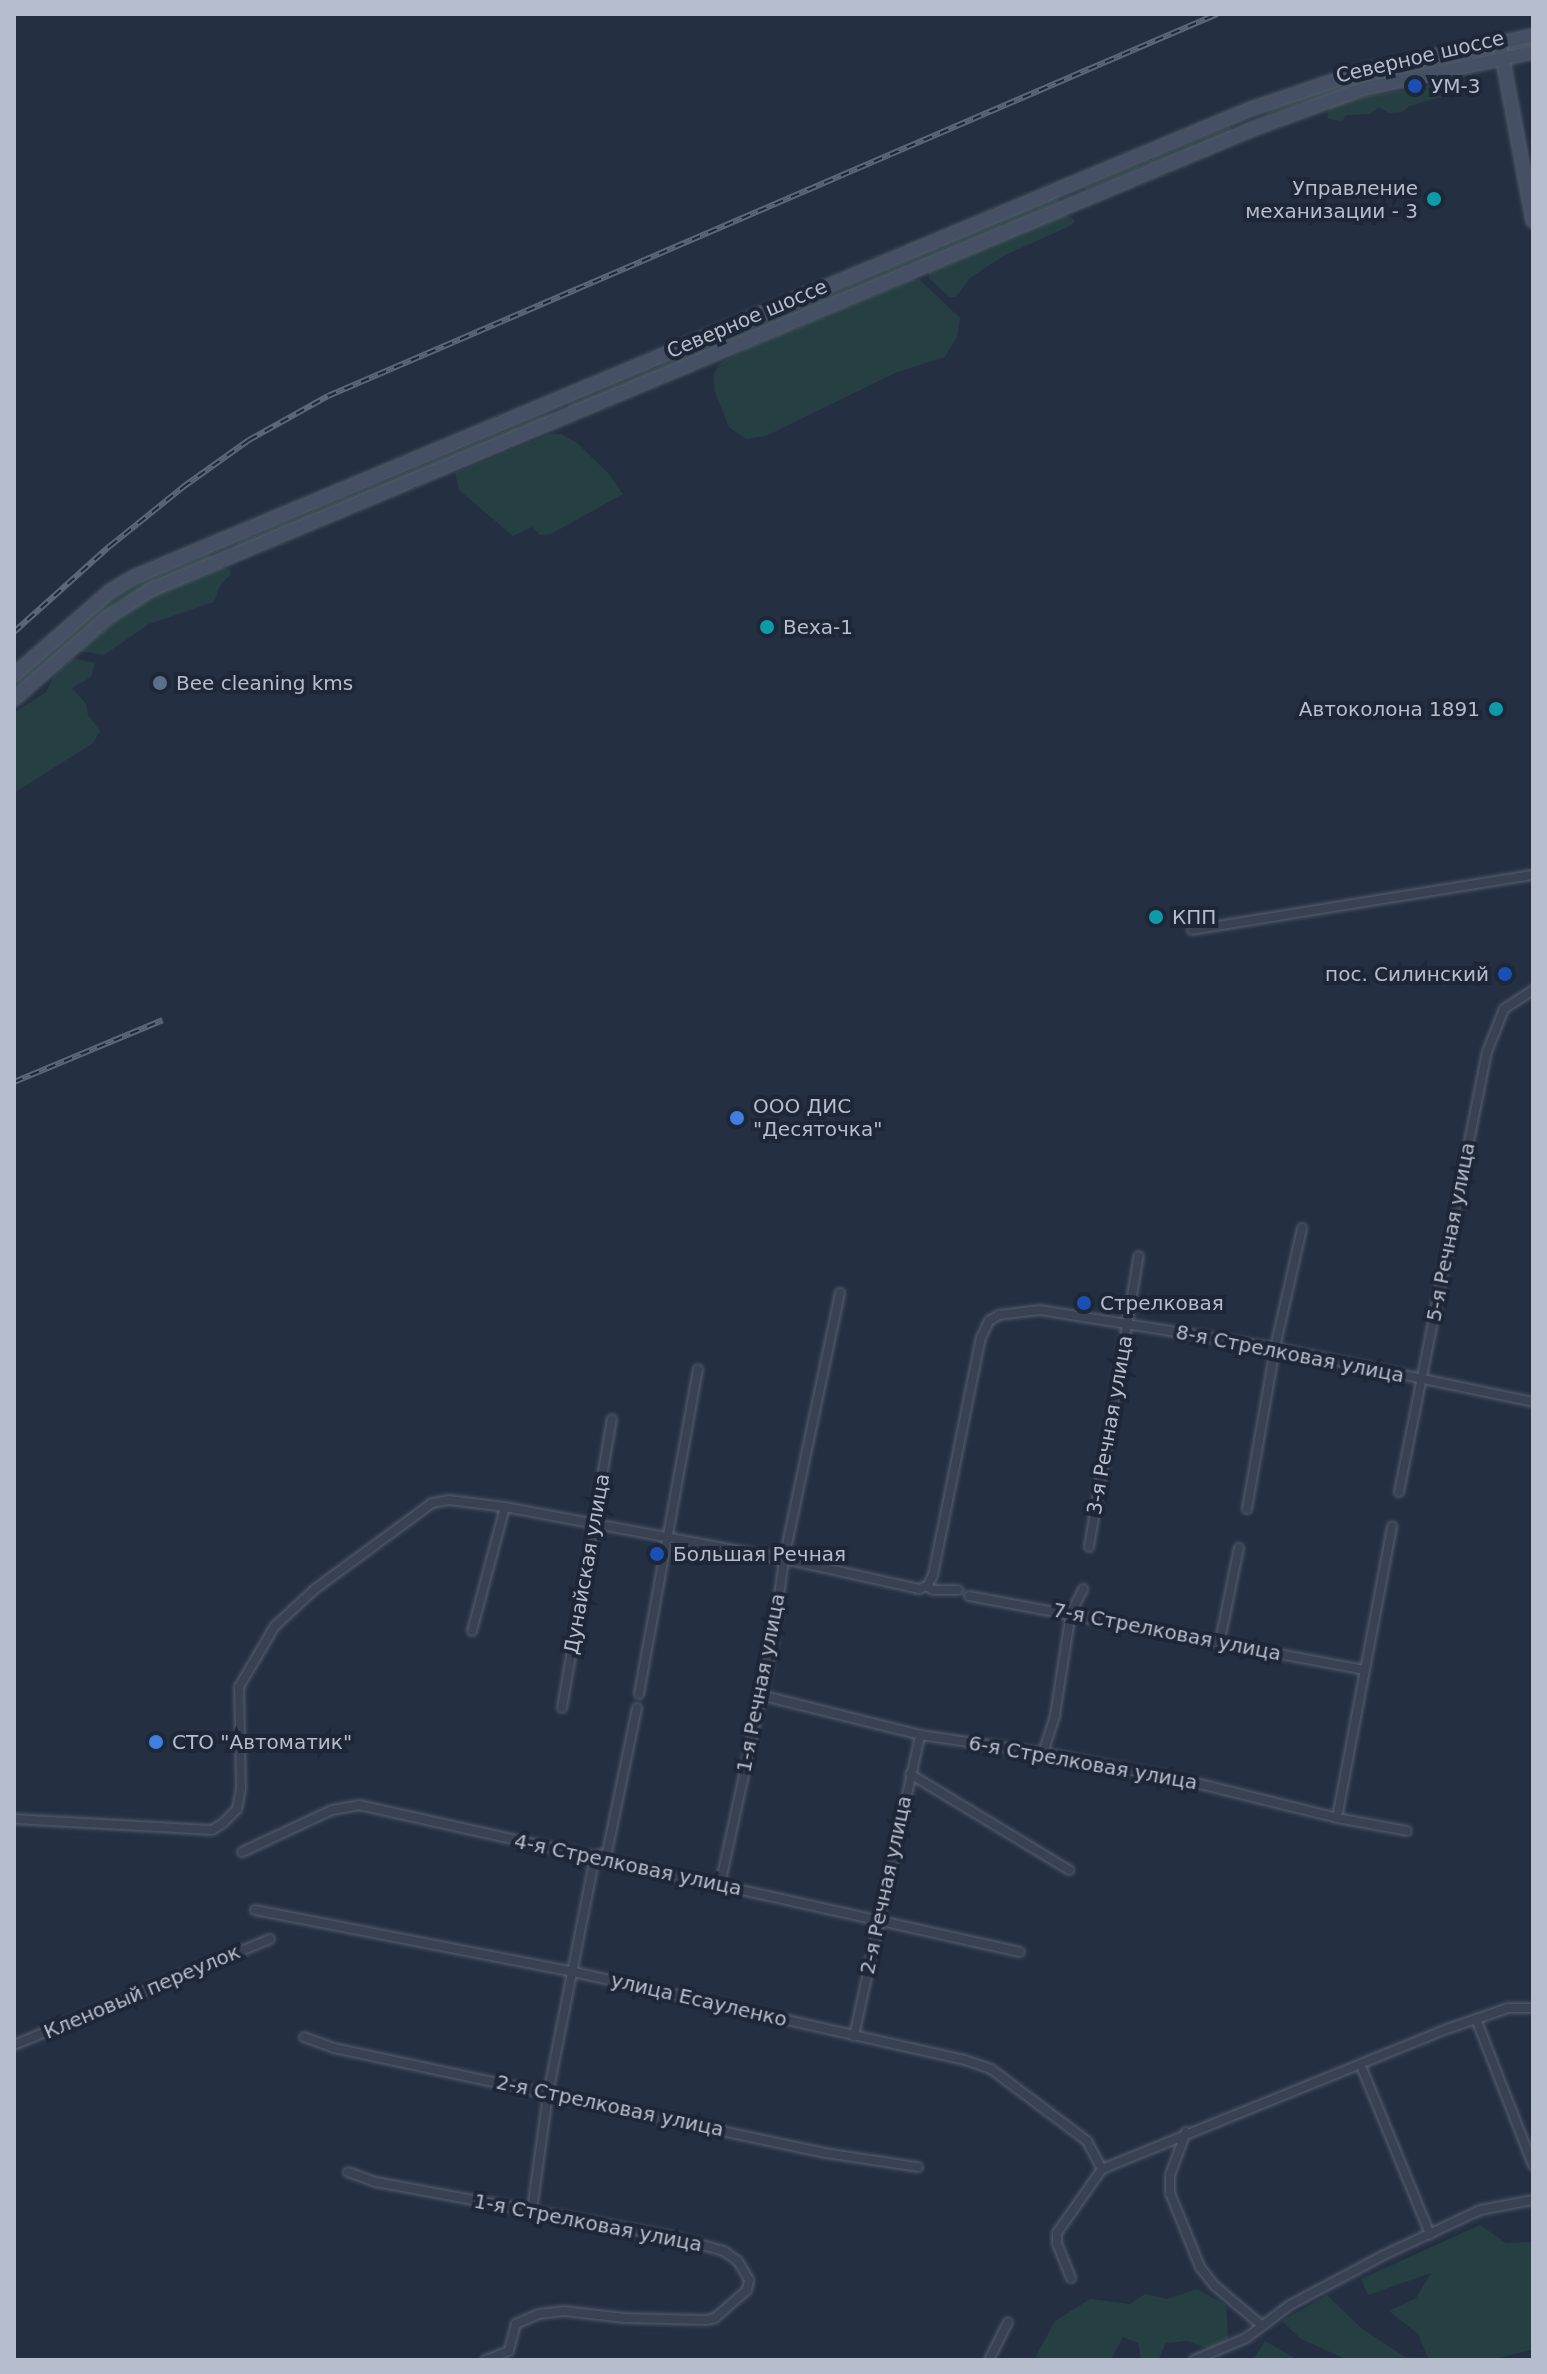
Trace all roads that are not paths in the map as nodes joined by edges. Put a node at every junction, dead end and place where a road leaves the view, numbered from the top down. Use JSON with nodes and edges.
{"nodes":[{"id":1,"x":1533,"y":36,"type":"edge"},
{"id":2,"x":1500,"y":43,"type":"junction"},
{"id":3,"x":1463,"y":50,"type":"junction"},
{"id":4,"x":1533,"y":52,"type":"edge"},
{"id":5,"x":1503,"y":58,"type":"junction"},
{"id":6,"x":1466,"y":65,"type":"junction"},
{"id":7,"x":1248,"y":110,"type":"junction"},
{"id":8,"x":1255,"y":128,"type":"junction"},
{"id":9,"x":1070,"y":184,"type":"junction"},
{"id":10,"x":1078,"y":201,"type":"junction"},
{"id":11,"x":1533,"y":221,"type":"edge"},
{"id":12,"x":556,"y":403,"type":"junction"},
{"id":13,"x":563,"y":419,"type":"junction"},
{"id":14,"x":222,"y":542,"type":"junction"},
{"id":15,"x":229,"y":559,"type":"junction"},
{"id":16,"x":14,"y":675,"type":"edge"},
{"id":17,"x":14,"y":699,"type":"edge"},
{"id":18,"x":1533,"y":875,"type":"edge"},
{"id":19,"x":1192,"y":930,"type":"dead end"},
{"id":20,"x":1533,"y":990,"type":"edge"},
{"id":21,"x":1302,"y":1228,"type":"dead end"},
{"id":22,"x":1139,"y":1256,"type":"dead end"},
{"id":23,"x":840,"y":1293,"type":"dead end"},
{"id":24,"x":1127,"y":1324,"type":"junction"},
{"id":25,"x":1275,"y":1348,"type":"junction"},
{"id":26,"x":698,"y":1369,"type":"dead end"},
{"id":27,"x":1422,"y":1379,"type":"junction"},
{"id":28,"x":1533,"y":1402,"type":"edge"},
{"id":29,"x":612,"y":1419,"type":"dead end"},
{"id":30,"x":1399,"y":1492,"type":"dead end"},
{"id":31,"x":505,"y":1507,"type":"junction"},
{"id":32,"x":1247,"y":1509,"type":"dead end"},
{"id":33,"x":594,"y":1525,"type":"junction"},
{"id":34,"x":1392,"y":1526,"type":"dead end"},
{"id":35,"x":666,"y":1537,"type":"junction"},
{"id":36,"x":1089,"y":1547,"type":"dead end"},
{"id":37,"x":1239,"y":1548,"type":"dead end"},
{"id":38,"x":784,"y":1559,"type":"junction"},
{"id":39,"x":927,"y":1586,"type":"junction"},
{"id":40,"x":1083,"y":1589,"type":"dead end"},
{"id":41,"x":958,"y":1590,"type":"dead end"},
{"id":42,"x":969,"y":1596,"type":"dead end"},
{"id":43,"x":1071,"y":1613,"type":"junction"},
{"id":44,"x":472,"y":1631,"type":"dead end"},
{"id":45,"x":1220,"y":1641,"type":"junction"},
{"id":46,"x":1364,"y":1670,"type":"junction"},
{"id":47,"x":639,"y":1694,"type":"dead end"},
{"id":48,"x":760,"y":1695,"type":"junction"},
{"id":49,"x":562,"y":1708,"type":"dead end"},
{"id":50,"x":637,"y":1708,"type":"dead end"},
{"id":51,"x":920,"y":1735,"type":"junction"},
{"id":52,"x":1043,"y":1753,"type":"junction"},
{"id":53,"x":910,"y":1774,"type":"junction"},
{"id":54,"x":1337,"y":1818,"type":"junction"},
{"id":55,"x":14,"y":1819,"type":"edge"},
{"id":56,"x":1407,"y":1831,"type":"dead end"},
{"id":57,"x":242,"y":1852,"type":"dead end"},
{"id":58,"x":595,"y":1856,"type":"junction"},
{"id":59,"x":1069,"y":1870,"type":"dead end"},
{"id":60,"x":720,"y":1885,"type":"junction"},
{"id":61,"x":255,"y":1910,"type":"dead end"},
{"id":62,"x":878,"y":1920,"type":"junction"},
{"id":63,"x":270,"y":1939,"type":"dead end"},
{"id":64,"x":1020,"y":1952,"type":"dead end"},
{"id":65,"x":574,"y":1972,"type":"junction"},
{"id":66,"x":1533,"y":2008,"type":"edge"},
{"id":67,"x":1476,"y":2019,"type":"junction"},
{"id":68,"x":854,"y":2036,"type":"junction"},
{"id":69,"x":304,"y":2037,"type":"dead end"},
{"id":70,"x":14,"y":2045,"type":"edge"},
{"id":71,"x":1361,"y":2066,"type":"junction"},
{"id":72,"x":548,"y":2094,"type":"junction"},
{"id":73,"x":1186,"y":2132,"type":"junction"},
{"id":74,"x":1533,"y":2165,"type":"edge"},
{"id":75,"x":918,"y":2167,"type":"dead end"},
{"id":76,"x":1102,"y":2169,"type":"junction"},
{"id":77,"x":348,"y":2172,"type":"dead end"},
{"id":78,"x":1533,"y":2200,"type":"edge"},
{"id":79,"x":532,"y":2210,"type":"junction"},
{"id":80,"x":1430,"y":2234,"type":"junction"},
{"id":81,"x":1071,"y":2278,"type":"dead end"},
{"id":82,"x":1008,"y":2322,"type":"dead end"},
{"id":83,"x":1260,"y":2324,"type":"junction"},
{"id":84,"x":486,"y":2360,"type":"edge"},
{"id":85,"x":989,"y":2360,"type":"edge"},
{"id":86,"x":1194,"y":2360,"type":"edge"}],
"edges":[{"from":1,"to":2,"type":"main road","name":"Северное шоссе"},
{"from":2,"to":3,"type":"main road","name":"Северное шоссе"},
{"from":2,"to":5,"type":"main road"},
{"from":3,"to":6,"type":"main road"},
{"from":3,"to":7,"type":"main road","name":"Северное шоссе"},
{"from":4,"to":5,"type":"main road","name":"Северное шоссе"},
{"from":5,"to":6,"type":"main road","name":"Северное шоссе"},
{"from":5,"to":11,"type":"main road"},
{"from":6,"to":8,"type":"main road","name":"Северное шоссе"},
{"from":7,"to":8,"type":"main road"},
{"from":7,"to":9,"type":"main road","name":"Северное шоссе"},
{"from":8,"to":10,"type":"main road","name":"Северное шоссе"},
{"from":9,"to":10,"type":"main road"},
{"from":9,"to":12,"type":"main road","name":"Северное шоссе"},
{"from":10,"to":13,"type":"main road","name":"Северное шоссе"},
{"from":12,"to":13,"type":"main road"},
{"from":12,"to":14,"type":"main road","name":"Северное шоссе"},
{"from":13,"to":15,"type":"main road","name":"Северное шоссе"},
{"from":14,"to":15,"type":"main road"},
{"from":14,"to":16,"type":"main road","name":"Северное шоссе"},
{"from":15,"to":17,"type":"main road","name":"Северное шоссе"},
{"from":18,"to":19,"type":"street"},
{"from":20,"to":27,"type":"street","name":"5-я Речная улица"},
{"from":21,"to":25,"type":"street"},
{"from":22,"to":24,"type":"street","name":"3-я Речная улица"},
{"from":23,"to":38,"type":"street","name":"1-я Речная улица"},
{"from":24,"to":25,"type":"street","name":"8-я Стрелковая улица"},
{"from":24,"to":36,"type":"street","name":"3-я Речная улица"},
{"from":24,"to":39,"type":"street","name":"8-я Стрелковая улица"},
{"from":25,"to":27,"type":"street","name":"8-я Стрелковая улица"},
{"from":25,"to":32,"type":"street"},
{"from":26,"to":35,"type":"street"},
{"from":27,"to":28,"type":"street","name":"8-я Стрелковая улица"},
{"from":27,"to":30,"type":"street","name":"5-я Речная улица"},
{"from":29,"to":33,"type":"street","name":"Дунайская улица"},
{"from":31,"to":33,"type":"street"},
{"from":31,"to":44,"type":"street"},
{"from":31,"to":55,"type":"street"},
{"from":33,"to":35,"type":"street"},
{"from":33,"to":49,"type":"street","name":"Дунайская улица"},
{"from":34,"to":46,"type":"street"},
{"from":35,"to":38,"type":"street"},
{"from":35,"to":47,"type":"street"},
{"from":37,"to":45,"type":"street"},
{"from":38,"to":39,"type":"street"},
{"from":38,"to":48,"type":"street","name":"1-я Речная улица"},
{"from":39,"to":41,"type":"street"},
{"from":40,"to":43,"type":"street"},
{"from":42,"to":43,"type":"street","name":"7-я Стрелковая улица"},
{"from":43,"to":45,"type":"street","name":"7-я Стрелковая улица"},
{"from":43,"to":52,"type":"street"},
{"from":45,"to":46,"type":"street","name":"7-я Стрелковая улица"},
{"from":46,"to":54,"type":"street"},
{"from":48,"to":51,"type":"street","name":"6-я Стрелковая улица"},
{"from":48,"to":60,"type":"street","name":"1-я Речная улица"},
{"from":50,"to":58,"type":"street"},
{"from":51,"to":52,"type":"street","name":"6-я Стрелковая улица"},
{"from":51,"to":53,"type":"street","name":"2-я Речная улица"},
{"from":52,"to":54,"type":"street","name":"6-я Стрелковая улица"},
{"from":53,"to":59,"type":"street"},
{"from":53,"to":62,"type":"street","name":"2-я Речная улица"},
{"from":54,"to":56,"type":"street","name":"6-я Стрелковая улица"},
{"from":57,"to":58,"type":"street","name":"4-я Стрелковая улица"},
{"from":58,"to":60,"type":"street","name":"4-я Стрелковая улица"},
{"from":58,"to":65,"type":"street"},
{"from":60,"to":62,"type":"street","name":"4-я Стрелковая улица"},
{"from":61,"to":65,"type":"street","name":"улица Есауленко"},
{"from":62,"to":64,"type":"street","name":"4-я Стрелковая улица"},
{"from":62,"to":68,"type":"street","name":"2-я Речная улица"},
{"from":63,"to":70,"type":"street","name":"Кленовый переулок"},
{"from":65,"to":68,"type":"street","name":"улица Есауленко"},
{"from":65,"to":72,"type":"street"},
{"from":66,"to":67,"type":"street"},
{"from":67,"to":71,"type":"street"},
{"from":67,"to":74,"type":"street"},
{"from":68,"to":76,"type":"street","name":"улица Есауленко"},
{"from":69,"to":72,"type":"street","name":"2-я Стрелковая улица"},
{"from":71,"to":73,"type":"street"},
{"from":71,"to":80,"type":"street"},
{"from":72,"to":75,"type":"street","name":"2-я Стрелковая улица"},
{"from":72,"to":79,"type":"street"},
{"from":73,"to":76,"type":"street"},
{"from":73,"to":83,"type":"street"},
{"from":76,"to":81,"type":"street"},
{"from":77,"to":79,"type":"street","name":"1-я Стрелковая улица"},
{"from":78,"to":80,"type":"street"},
{"from":79,"to":84,"type":"street","name":"1-я Стрелковая улица"},
{"from":80,"to":83,"type":"street"},
{"from":82,"to":85,"type":"street"},
{"from":83,"to":86,"type":"street"}]}
